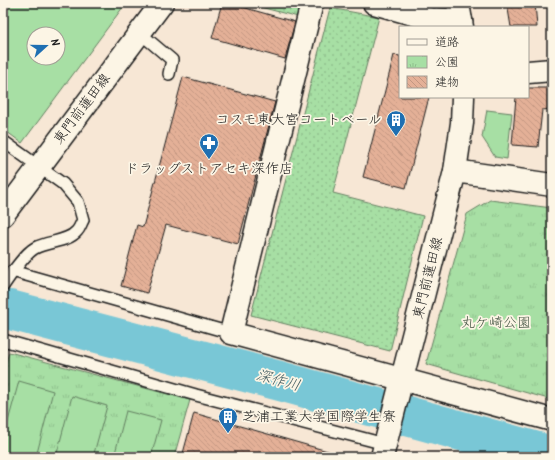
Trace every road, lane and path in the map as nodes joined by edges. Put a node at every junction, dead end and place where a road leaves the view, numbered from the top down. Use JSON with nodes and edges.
{"nodes":[{"id":1,"x":162,"y":3,"type":"edge"},
{"id":2,"x":312,"y":3,"type":"edge"},
{"id":3,"x":374,"y":3,"type":"edge"},
{"id":4,"x":460,"y":17,"type":"edge"},
{"id":5,"x":140,"y":33,"type":"junction"},
{"id":6,"x":552,"y":70,"type":"edge"},
{"id":7,"x":529,"y":72,"type":"edge"},
{"id":8,"x":169,"y":74,"type":"dead end"},
{"id":9,"x":463,"y":98,"type":"edge"},
{"id":10,"x":3,"y":141,"type":"edge"},
{"id":11,"x":39,"y":168,"type":"junction"},
{"id":12,"x":455,"y":171,"type":"junction"},
{"id":13,"x":552,"y":184,"type":"edge"},
{"id":14,"x":6,"y":212,"type":"edge"},
{"id":15,"x":12,"y":271,"type":"junction"},
{"id":16,"x":3,"y":285,"type":"edge"},
{"id":17,"x":231,"y":333,"type":"junction"},
{"id":18,"x":3,"y":340,"type":"edge"},
{"id":19,"x":401,"y":384,"type":"junction"},
{"id":20,"x":552,"y":420,"type":"edge"},
{"id":21,"x":385,"y":445,"type":"edge"}],
"edges":[{"from":1,"to":5,"type":"street","name":"東門前蓮田線"},
{"from":2,"to":17,"type":"street"},
{"from":3,"to":4,"type":"street"},
{"from":5,"to":8,"type":"lane"},
{"from":5,"to":11,"type":"street","name":"東門前蓮田線"},
{"from":6,"to":7,"type":"street"},
{"from":9,"to":12,"type":"street","name":"東門前蓮田線"},
{"from":10,"to":11,"type":"lane"},
{"from":11,"to":14,"type":"street","name":"東門前蓮田線"},
{"from":11,"to":15,"type":"lane"},
{"from":12,"to":13,"type":"street"},
{"from":12,"to":19,"type":"street","name":"東門前蓮田線"},
{"from":15,"to":16,"type":"lane"},
{"from":15,"to":17,"type":"lane"},
{"from":17,"to":19,"type":"street"},
{"from":18,"to":21,"type":"lane"},
{"from":19,"to":20,"type":"street"},
{"from":19,"to":21,"type":"street","name":"東門前蓮田線"}]}
